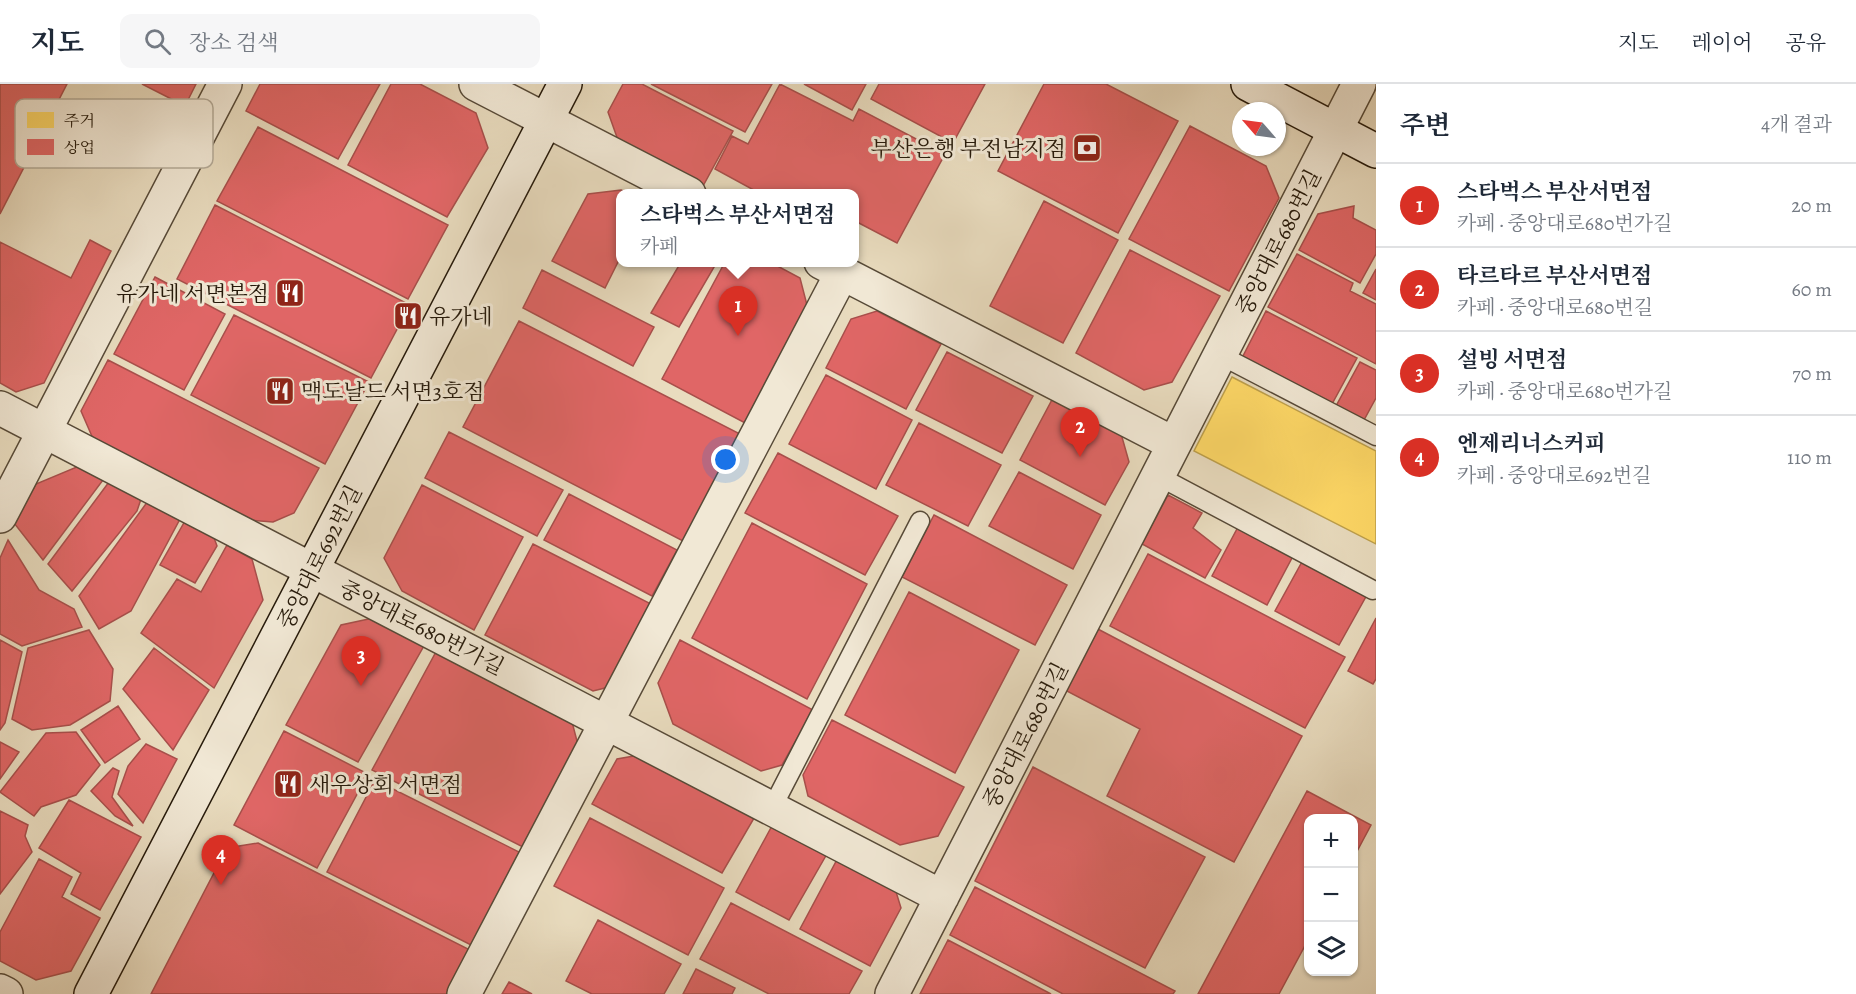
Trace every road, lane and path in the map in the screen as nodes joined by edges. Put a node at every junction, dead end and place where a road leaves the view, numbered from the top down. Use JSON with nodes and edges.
{"nodes":[{"id":1,"x":225,"y":84,"type":"edge"},
{"id":2,"x":476,"y":84,"type":"edge"},
{"id":3,"x":564,"y":84,"type":"edge"},
{"id":4,"x":1248,"y":84,"type":"edge"},
{"id":5,"x":1359,"y":84,"type":"edge"},
{"id":6,"x":213,"y":107,"type":"edge"},
{"id":7,"x":546,"y":119,"type":"junction"},
{"id":8,"x":1335,"y":130,"type":"junction"},
{"id":9,"x":1376,"y":152,"type":"edge"},
{"id":10,"x":182,"y":168,"type":"edge"},
{"id":11,"x":679,"y":189,"type":"edge"},
{"id":12,"x":832,"y":268,"type":"edge"},
{"id":13,"x":1220,"y":355,"type":"junction"},
{"id":14,"x":0,"y":408,"type":"edge"},
{"id":15,"x":46,"y":431,"type":"junction"},
{"id":16,"x":1376,"y":436,"type":"edge"},
{"id":17,"x":1174,"y":444,"type":"junction"},
{"id":18,"x":1158,"y":476,"type":"junction"},
{"id":19,"x":0,"y":516,"type":"edge"},
{"id":20,"x":920,"y":521,"type":"dead end"},
{"id":21,"x":312,"y":570,"type":"junction"},
{"id":22,"x":1373,"y":590,"type":"dead end"},
{"id":23,"x":606,"y":723,"type":"junction"},
{"id":24,"x":772,"y":808,"type":"junction"},
{"id":25,"x":942,"y":897,"type":"junction"},
{"id":26,"x":0,"y":991,"type":"edge"},
{"id":27,"x":6,"y":994,"type":"edge"},
{"id":28,"x":92,"y":994,"type":"edge"},
{"id":29,"x":464,"y":994,"type":"edge"},
{"id":30,"x":892,"y":994,"type":"edge"}],
"edges":[{"from":1,"to":6,"type":"street"},
{"from":2,"to":7,"type":"street"},
{"from":3,"to":7,"type":"street","name":"중앙대로692번길"},
{"from":4,"to":8,"type":"street"},
{"from":5,"to":8,"type":"street","name":"중앙대로680번길"},
{"from":7,"to":11,"type":"street"},
{"from":7,"to":21,"type":"street","name":"중앙대로692번길"},
{"from":8,"to":9,"type":"street"},
{"from":8,"to":13,"type":"street","name":"중앙대로680번길"},
{"from":10,"to":15,"type":"street"},
{"from":12,"to":17,"type":"street"},
{"from":12,"to":23,"type":"street"},
{"from":13,"to":16,"type":"lane"},
{"from":13,"to":17,"type":"street","name":"중앙대로680번길"},
{"from":14,"to":15,"type":"street","name":"중앙대로680번가길"},
{"from":15,"to":19,"type":"street"},
{"from":15,"to":21,"type":"street","name":"중앙대로680번가길"},
{"from":17,"to":18,"type":"street","name":"중앙대로680번길"},
{"from":18,"to":22,"type":"lane"},
{"from":18,"to":25,"type":"street","name":"중앙대로680번길"},
{"from":20,"to":24,"type":"lane"},
{"from":21,"to":23,"type":"street","name":"중앙대로680번가길"},
{"from":21,"to":28,"type":"street","name":"중앙대로692번길"},
{"from":23,"to":24,"type":"street","name":"중앙대로680번가길"},
{"from":23,"to":29,"type":"street"},
{"from":24,"to":25,"type":"street","name":"중앙대로680번가길"},
{"from":25,"to":30,"type":"street","name":"중앙대로680번길"},
{"from":26,"to":27,"type":"street"}]}
